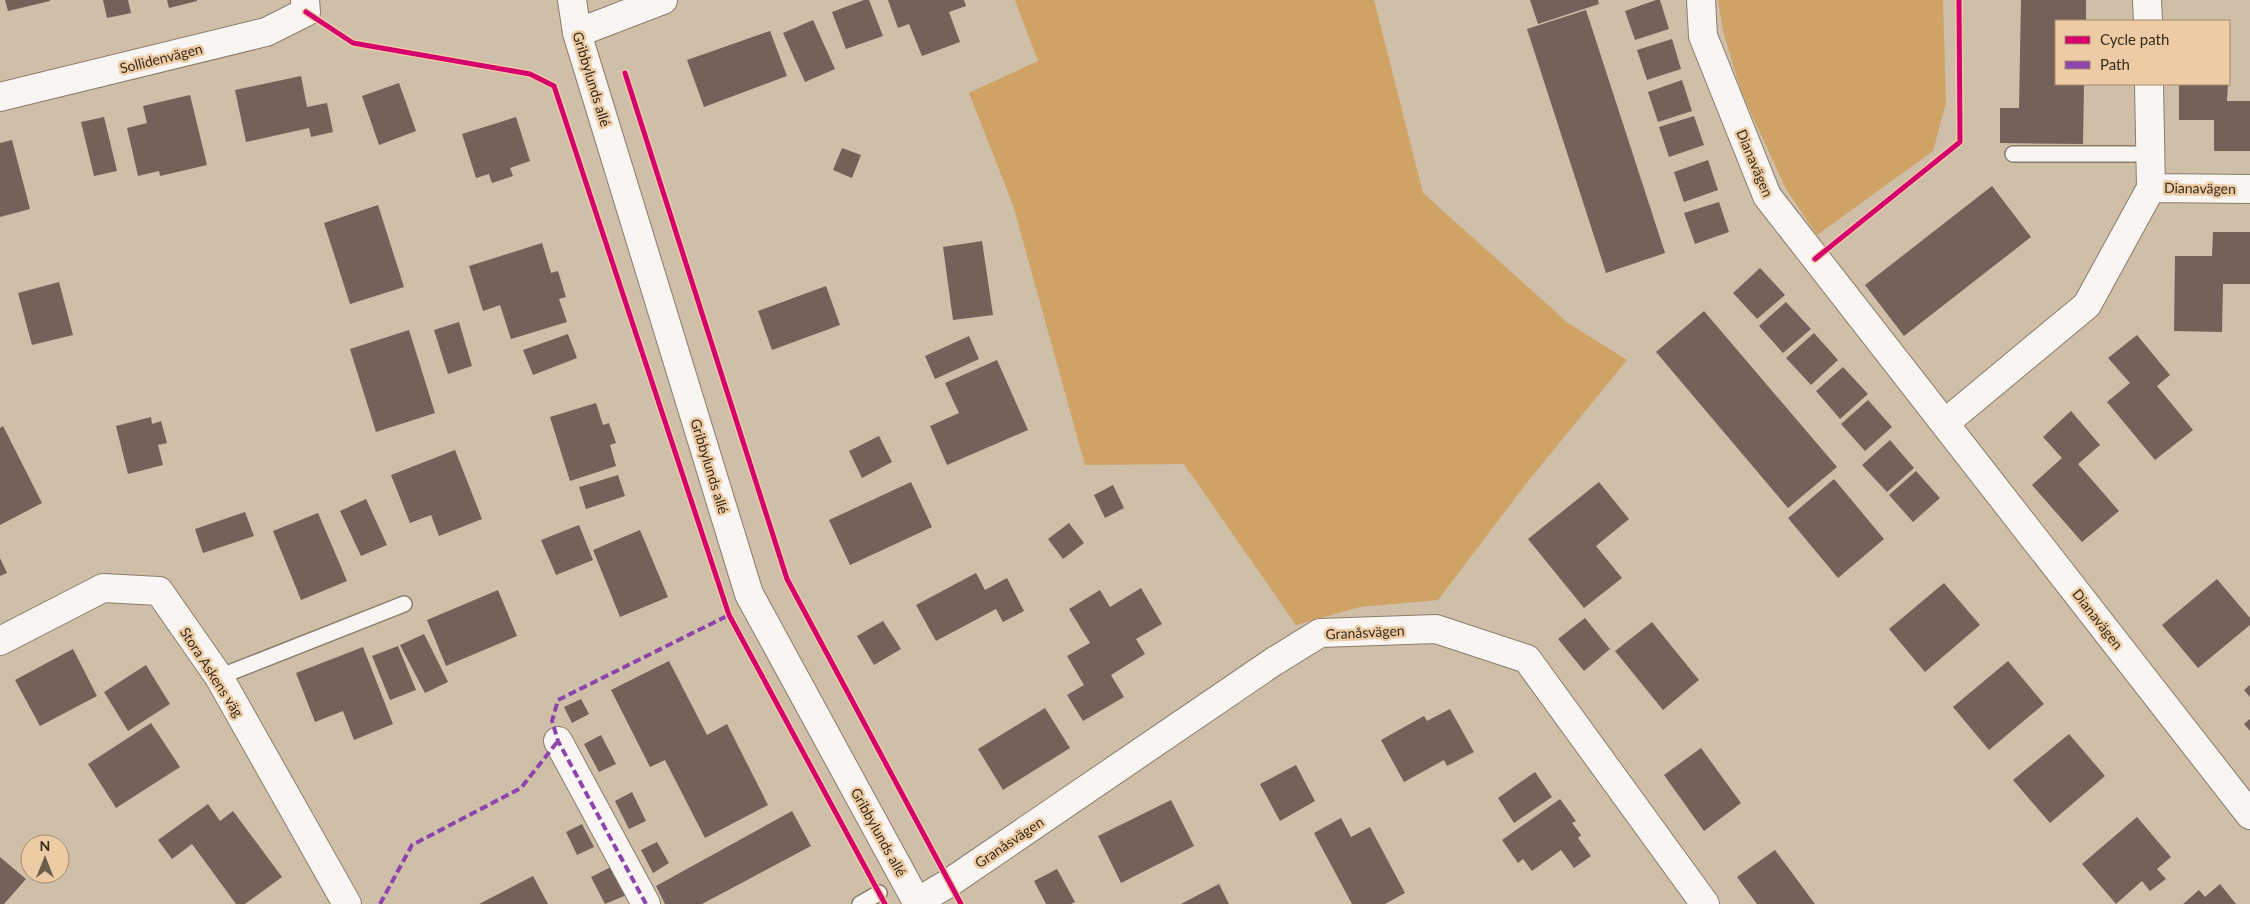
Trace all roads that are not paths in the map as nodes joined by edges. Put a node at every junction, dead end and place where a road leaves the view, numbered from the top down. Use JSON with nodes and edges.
{"nodes":[{"id":1,"x":305,"y":0,"type":"edge"},
{"id":2,"x":572,"y":0,"type":"edge"},
{"id":3,"x":663,"y":0,"type":"edge"},
{"id":4,"x":1702,"y":0,"type":"edge"},
{"id":5,"x":2147,"y":0,"type":"edge"},
{"id":6,"x":2148,"y":20,"type":"edge"},
{"id":7,"x":577,"y":33,"type":"junction"},
{"id":8,"x":2148,"y":85,"type":"edge"},
{"id":9,"x":0,"y":97,"type":"edge"},
{"id":10,"x":2013,"y":154,"type":"dead end"},
{"id":11,"x":2150,"y":154,"type":"junction"},
{"id":12,"x":2151,"y":188,"type":"junction"},
{"id":13,"x":2250,"y":189,"type":"edge"},
{"id":14,"x":1945,"y":423,"type":"junction"},
{"id":15,"x":404,"y":604,"type":"dead end"},
{"id":16,"x":0,"y":641,"type":"edge"},
{"id":17,"x":219,"y":677,"type":"junction"},
{"id":18,"x":558,"y":741,"type":"dead end"},
{"id":19,"x":2250,"y":815,"type":"edge"},
{"id":20,"x":879,"y":893,"type":"dead end"},
{"id":21,"x":917,"y":903,"type":"edge"},
{"id":22,"x":347,"y":904,"type":"edge"},
{"id":23,"x":646,"y":904,"type":"edge"},
{"id":24,"x":860,"y":904,"type":"edge"},
{"id":25,"x":1705,"y":904,"type":"edge"}],
"edges":[{"from":1,"to":9,"type":"street","name":"Sollidenvägen"},
{"from":2,"to":7,"type":"street","name":"Gribbylunds allé"},
{"from":3,"to":7,"type":"street"},
{"from":4,"to":14,"type":"street","name":"Dianavägen"},
{"from":5,"to":6,"type":"street"},
{"from":7,"to":21,"type":"street","name":"Gribbylunds allé"},
{"from":8,"to":11,"type":"street","name":"Dianavägen"},
{"from":10,"to":11,"type":"lane"},
{"from":11,"to":12,"type":"street","name":"Dianavägen"},
{"from":12,"to":13,"type":"street","name":"Dianavägen"},
{"from":12,"to":14,"type":"street","name":"Dianavägen"},
{"from":14,"to":19,"type":"street","name":"Dianavägen"},
{"from":15,"to":17,"type":"lane"},
{"from":16,"to":17,"type":"street","name":"Stora Askens väg"},
{"from":17,"to":22,"type":"street","name":"Stora Askens väg"},
{"from":18,"to":23,"type":"street"},
{"from":20,"to":24,"type":"lane"},
{"from":21,"to":25,"type":"street","name":"Granåsvägen"}]}
